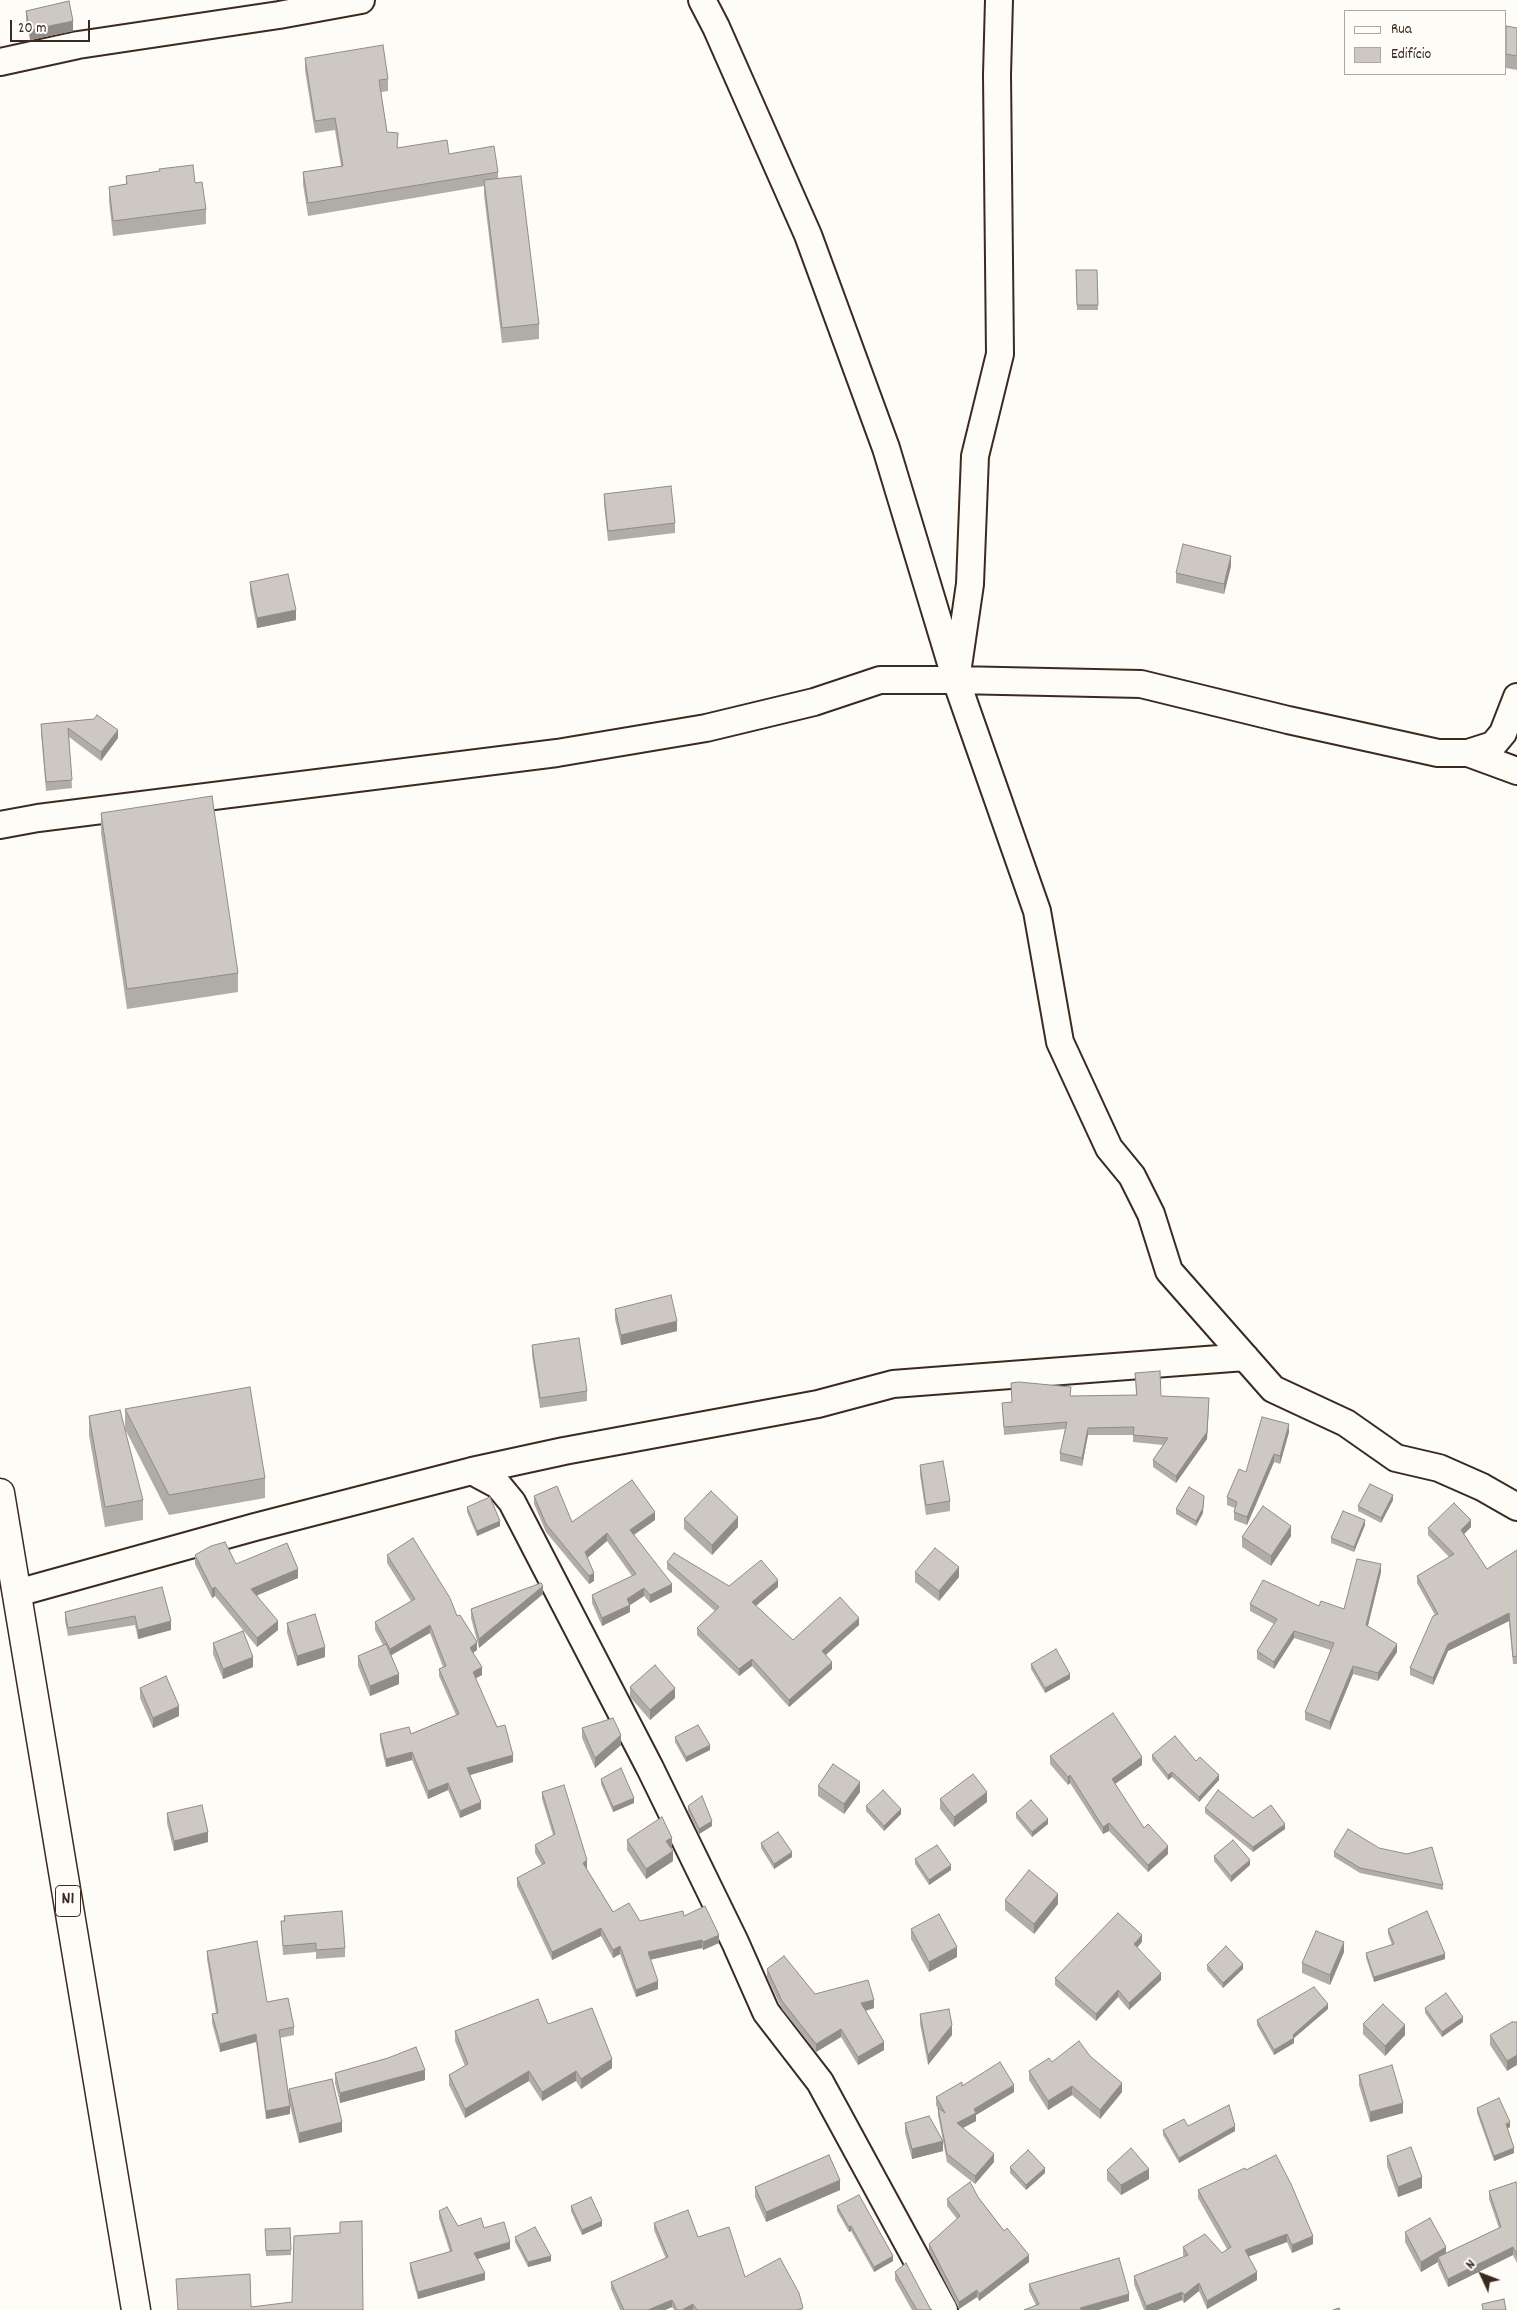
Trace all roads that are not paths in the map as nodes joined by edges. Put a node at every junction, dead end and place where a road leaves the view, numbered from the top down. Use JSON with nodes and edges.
{"nodes":[{"id":1,"x":362,"y":0,"type":"edge"},
{"id":2,"x":702,"y":0,"type":"edge"},
{"id":3,"x":999,"y":0,"type":"edge"},
{"id":4,"x":0,"y":62,"type":"edge"},
{"id":5,"x":956,"y":680,"type":"junction"},
{"id":6,"x":1517,"y":697,"type":"edge"},
{"id":7,"x":1468,"y":753,"type":"junction"},
{"id":8,"x":1517,"y":771,"type":"edge"},
{"id":9,"x":0,"y":826,"type":"edge"},
{"id":10,"x":1245,"y":1358,"type":"junction"},
{"id":11,"x":472,"y":1471,"type":"junction"},
{"id":12,"x":0,"y":1493,"type":"edge"},
{"id":13,"x":1517,"y":1506,"type":"edge"},
{"id":14,"x":17,"y":1593,"type":"junction"},
{"id":15,"x":136,"y":2310,"type":"edge"},
{"id":16,"x":944,"y":2310,"type":"edge"}],
"edges":[{"from":1,"to":4,"type":"street"},
{"from":2,"to":5,"type":"street"},
{"from":3,"to":5,"type":"street"},
{"from":5,"to":7,"type":"street"},
{"from":5,"to":9,"type":"street"},
{"from":5,"to":10,"type":"street"},
{"from":6,"to":7,"type":"street"},
{"from":7,"to":8,"type":"street"},
{"from":10,"to":11,"type":"street"},
{"from":10,"to":13,"type":"street"},
{"from":11,"to":14,"type":"street"},
{"from":11,"to":16,"type":"street"},
{"from":12,"to":14,"type":"highway","number":"N1"},
{"from":14,"to":15,"type":"highway","number":"N1"}]}
